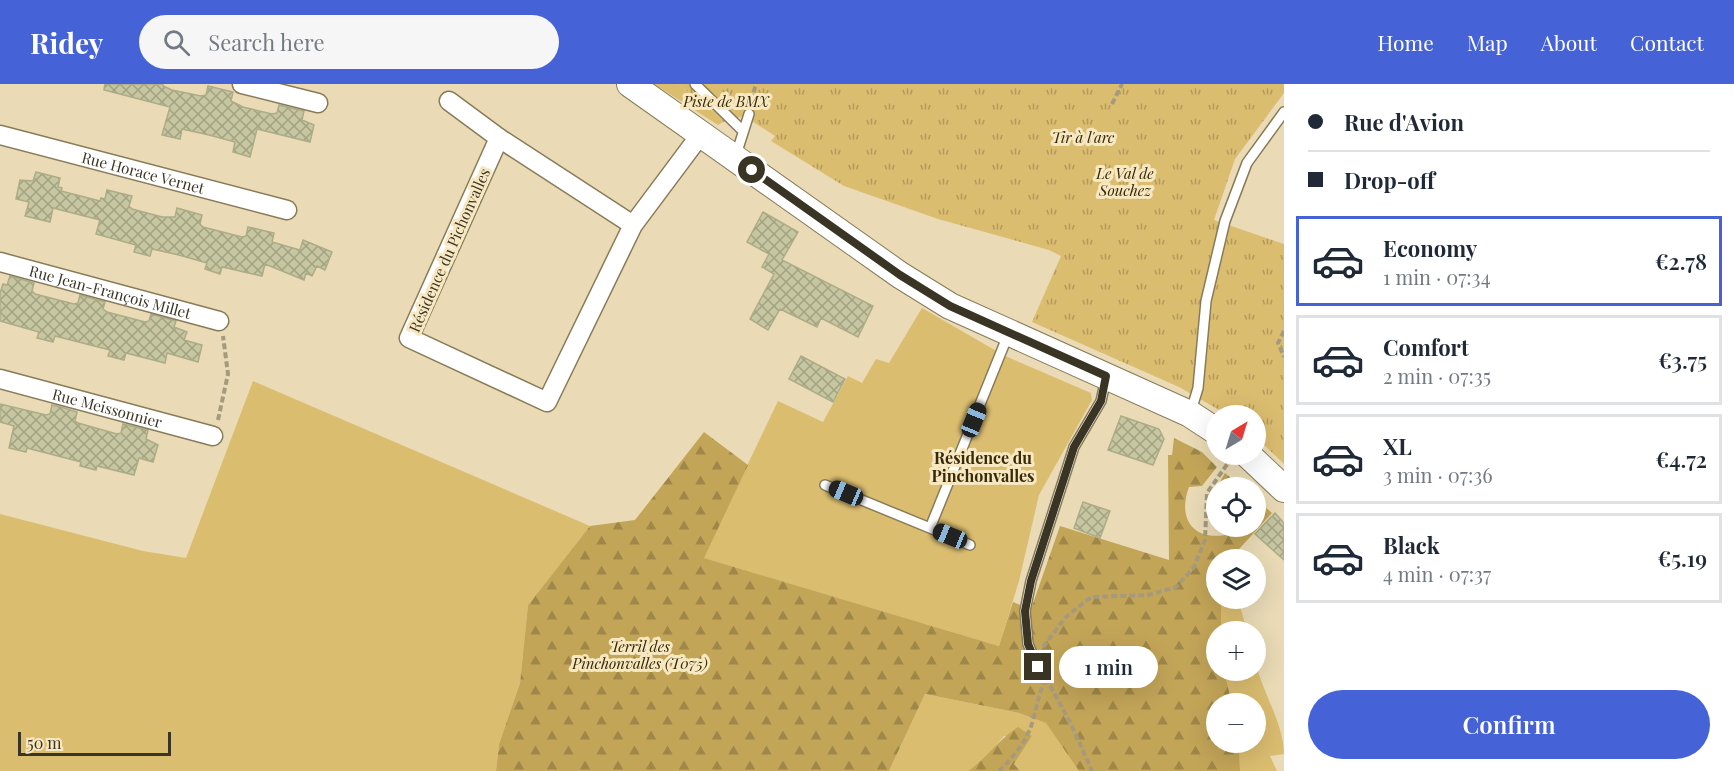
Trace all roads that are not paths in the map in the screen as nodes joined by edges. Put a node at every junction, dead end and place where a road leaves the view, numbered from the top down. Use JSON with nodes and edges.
{"nodes":[{"id":1,"x":242,"y":84,"type":"edge"},
{"id":2,"x":630,"y":84,"type":"edge"},
{"id":3,"x":695,"y":84,"type":"edge"},
{"id":4,"x":449,"y":101,"type":"dead end"},
{"id":5,"x":318,"y":104,"type":"dead end"},
{"id":6,"x":1284,"y":112,"type":"edge"},
{"id":7,"x":749,"y":114,"type":"dead end"},
{"id":8,"x":743,"y":130,"type":"junction"},
{"id":9,"x":700,"y":134,"type":"junction"},
{"id":10,"x":0,"y":135,"type":"edge"},
{"id":11,"x":499,"y":138,"type":"junction"},
{"id":12,"x":735,"y":158,"type":"junction"},
{"id":13,"x":287,"y":210,"type":"dead end"},
{"id":14,"x":633,"y":225,"type":"junction"},
{"id":15,"x":0,"y":262,"type":"edge"},
{"id":16,"x":219,"y":321,"type":"road end"},
{"id":17,"x":1009,"y":334,"type":"junction"},
{"id":18,"x":1106,"y":376,"type":"junction"},
{"id":19,"x":0,"y":379,"type":"edge"},
{"id":20,"x":1190,"y":414,"type":"junction"},
{"id":21,"x":1206,"y":424,"type":"edge"},
{"id":22,"x":213,"y":436,"type":"road end"},
{"id":23,"x":1259,"y":465,"type":"edge"},
{"id":24,"x":825,"y":485,"type":"dead end"},
{"id":25,"x":1284,"y":489,"type":"edge"},
{"id":26,"x":930,"y":528,"type":"junction"},
{"id":27,"x":970,"y":544,"type":"dead end"},
{"id":28,"x":1038,"y":667,"type":"road end"}],
"edges":[{"from":1,"to":5,"type":"street"},
{"from":2,"to":9,"type":"street"},
{"from":3,"to":8,"type":"lane"},
{"from":4,"to":11,"type":"street"},
{"from":6,"to":20,"type":"lane"},
{"from":7,"to":8,"type":"lane"},
{"from":8,"to":12,"type":"lane"},
{"from":9,"to":12,"type":"street"},
{"from":9,"to":14,"type":"street","name":"Résidence du Pichonvalles"},
{"from":10,"to":13,"type":"street","name":"Rue Horace Vernet"},
{"from":11,"to":14,"type":"street"},
{"from":11,"to":14,"type":"street","name":"Résidence du Pichonvalles"},
{"from":12,"to":17,"type":"street"},
{"from":15,"to":16,"type":"street","name":"Rue Jean-François Millet"},
{"from":17,"to":18,"type":"street"},
{"from":17,"to":26,"type":"lane"},
{"from":18,"to":20,"type":"street"},
{"from":18,"to":28,"type":"lane"},
{"from":19,"to":22,"type":"street","name":"Rue Meissonnier"},
{"from":20,"to":21,"type":"street"},
{"from":23,"to":25,"type":"street"},
{"from":24,"to":26,"type":"lane"},
{"from":26,"to":27,"type":"lane"}]}
